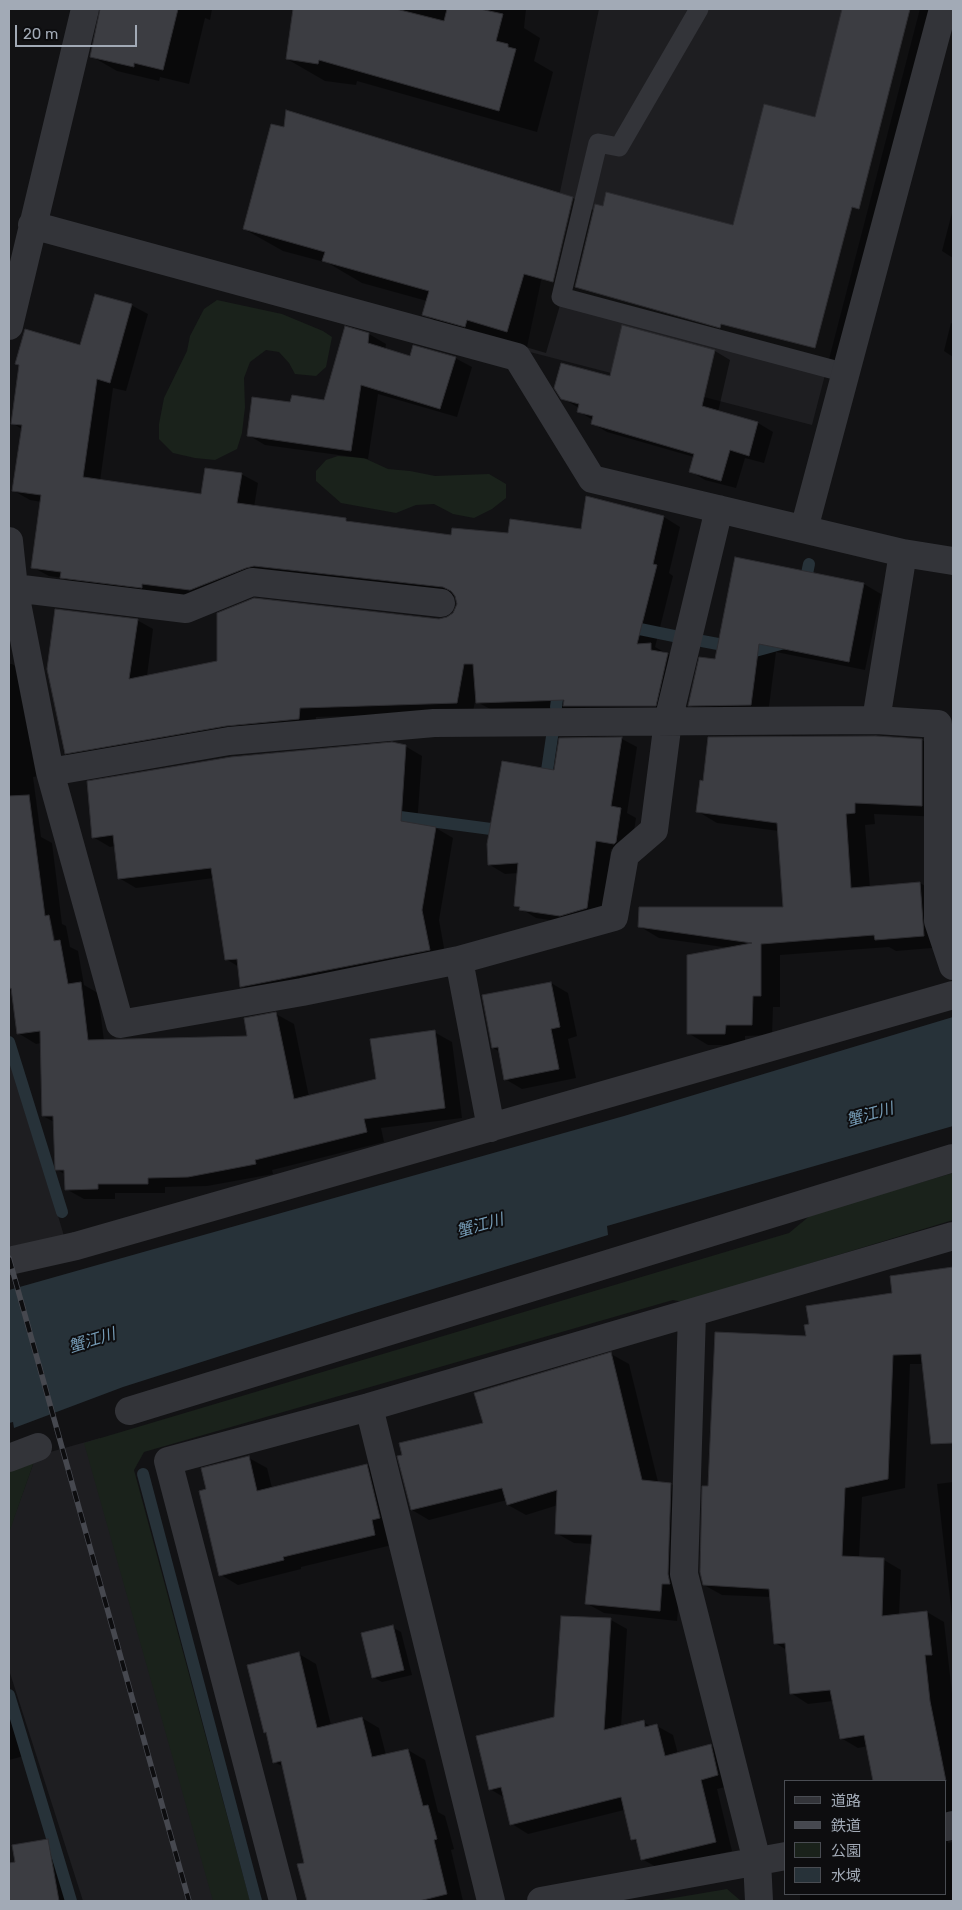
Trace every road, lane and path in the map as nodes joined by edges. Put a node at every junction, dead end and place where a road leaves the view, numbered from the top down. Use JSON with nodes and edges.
{"nodes":[{"id":1,"x":85,"y":9,"type":"edge"},
{"id":2,"x":699,"y":9,"type":"edge"},
{"id":3,"x":943,"y":9,"type":"edge"},
{"id":4,"x":32,"y":225,"type":"junction"},
{"id":5,"x":9,"y":326,"type":"edge"},
{"id":6,"x":846,"y":373,"type":"junction"},
{"id":7,"x":719,"y":509,"type":"junction"},
{"id":8,"x":804,"y":529,"type":"junction"},
{"id":9,"x":9,"y":541,"type":"edge"},
{"id":10,"x":903,"y":553,"type":"junction"},
{"id":11,"x":953,"y":561,"type":"edge"},
{"id":12,"x":14,"y":588,"type":"junction"},
{"id":13,"x":441,"y":603,"type":"dead end"},
{"id":14,"x":876,"y":720,"type":"junction"},
{"id":15,"x":668,"y":721,"type":"junction"},
{"id":16,"x":50,"y":772,"type":"junction"},
{"id":17,"x":459,"y":960,"type":"junction"},
{"id":18,"x":953,"y":966,"type":"edge"},
{"id":19,"x":953,"y":995,"type":"edge"},
{"id":20,"x":491,"y":1128,"type":"junction"},
{"id":21,"x":953,"y":1158,"type":"edge"},
{"id":22,"x":953,"y":1236,"type":"edge"},
{"id":23,"x":9,"y":1261,"type":"edge"},
{"id":24,"x":692,"y":1313,"type":"junction"},
{"id":25,"x":369,"y":1407,"type":"junction"},
{"id":26,"x":129,"y":1411,"type":"dead end"},
{"id":27,"x":38,"y":1447,"type":"dead end"},
{"id":28,"x":9,"y":1458,"type":"edge"},
{"id":29,"x":784,"y":1856,"type":"edge"},
{"id":30,"x":757,"y":1861,"type":"junction"},
{"id":31,"x":283,"y":1901,"type":"edge"},
{"id":32,"x":491,"y":1901,"type":"edge"},
{"id":33,"x":541,"y":1901,"type":"edge"},
{"id":34,"x":759,"y":1901,"type":"edge"}],
"edges":[{"from":1,"to":4,"type":"street"},
{"from":2,"to":6,"type":"lane"},
{"from":3,"to":6,"type":"street"},
{"from":4,"to":5,"type":"street"},
{"from":4,"to":7,"type":"street"},
{"from":6,"to":8,"type":"street"},
{"from":7,"to":8,"type":"street"},
{"from":7,"to":15,"type":"street"},
{"from":8,"to":10,"type":"street"},
{"from":9,"to":12,"type":"street"},
{"from":10,"to":11,"type":"street"},
{"from":10,"to":14,"type":"street"},
{"from":12,"to":13,"type":"street"},
{"from":12,"to":16,"type":"street"},
{"from":14,"to":15,"type":"street"},
{"from":14,"to":18,"type":"street"},
{"from":15,"to":16,"type":"street"},
{"from":15,"to":17,"type":"street"},
{"from":16,"to":17,"type":"street"},
{"from":17,"to":20,"type":"street"},
{"from":19,"to":20,"type":"street"},
{"from":20,"to":23,"type":"street"},
{"from":21,"to":26,"type":"street"},
{"from":22,"to":24,"type":"street"},
{"from":24,"to":25,"type":"street"},
{"from":24,"to":30,"type":"street"},
{"from":25,"to":31,"type":"street"},
{"from":25,"to":32,"type":"street"},
{"from":27,"to":28,"type":"street"},
{"from":29,"to":30,"type":"street"},
{"from":30,"to":33,"type":"street"},
{"from":30,"to":34,"type":"street"}]}
